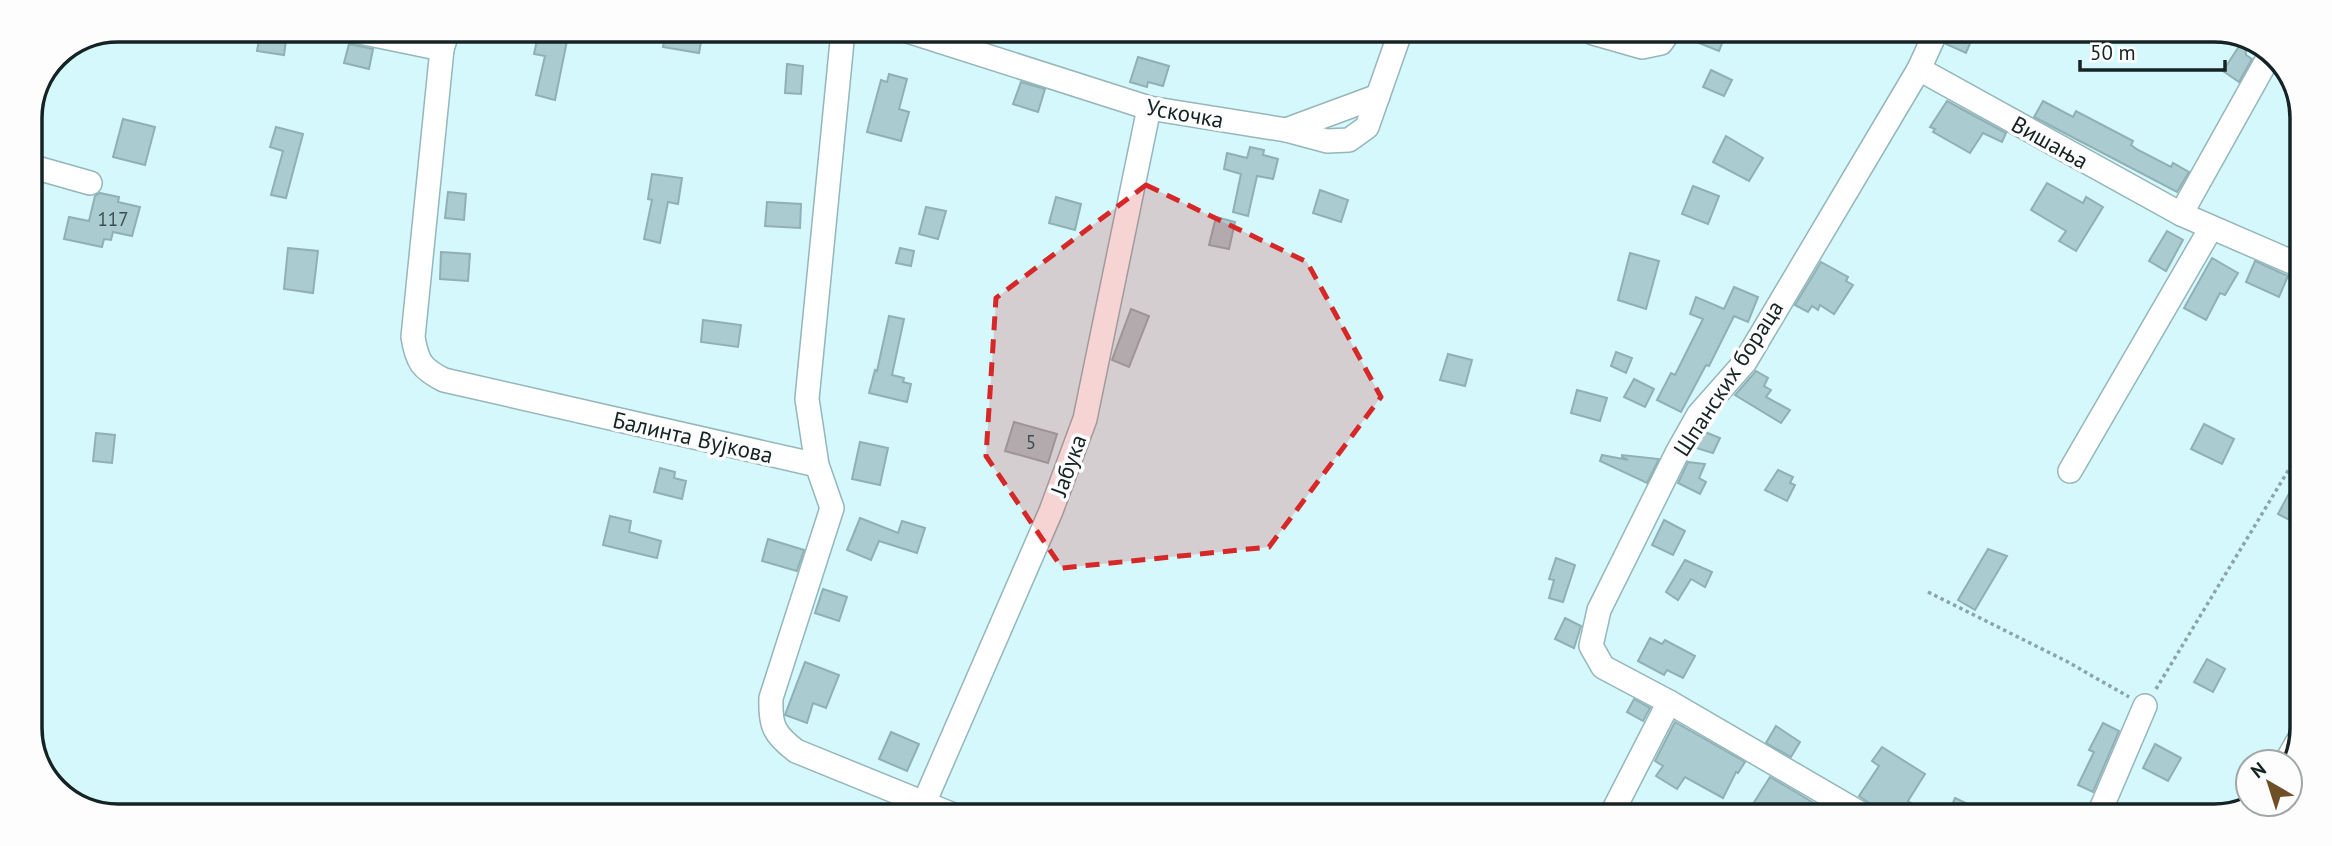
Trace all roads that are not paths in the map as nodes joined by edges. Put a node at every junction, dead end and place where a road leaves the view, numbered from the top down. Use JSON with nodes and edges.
{"nodes":[{"id":1,"x":445,"y":42,"type":"edge"},
{"id":2,"x":842,"y":42,"type":"edge"},
{"id":3,"x":973,"y":42,"type":"edge"},
{"id":4,"x":1397,"y":42,"type":"edge"},
{"id":5,"x":1624,"y":42,"type":"edge"},
{"id":6,"x":1662,"y":42,"type":"edge"},
{"id":7,"x":1931,"y":42,"type":"edge"},
{"id":8,"x":2266,"y":62,"type":"edge"},
{"id":9,"x":1919,"y":69,"type":"junction"},
{"id":10,"x":1149,"y":108,"type":"junction"},
{"id":11,"x":42,"y":169,"type":"edge"},
{"id":12,"x":90,"y":183,"type":"dead end"},
{"id":13,"x":2181,"y":214,"type":"junction"},
{"id":14,"x":2211,"y":228,"type":"junction"},
{"id":15,"x":2290,"y":261,"type":"edge"},
{"id":16,"x":817,"y":465,"type":"junction"},
{"id":17,"x":2070,"y":471,"type":"dead end"},
{"id":18,"x":1668,"y":702,"type":"junction"},
{"id":19,"x":2145,"y":706,"type":"road end"},
{"id":20,"x":924,"y":803,"type":"joint"},
{"id":21,"x":1617,"y":804,"type":"edge"},
{"id":22,"x":1842,"y":804,"type":"edge"},
{"id":23,"x":2103,"y":804,"type":"edge"}],
"edges":[{"from":1,"to":16,"type":"street","name":"Балинта Вујкова"},
{"from":2,"to":16,"type":"street"},
{"from":3,"to":10,"type":"street","name":"Ускочка"},
{"from":4,"to":10,"type":"street","name":"Ускочка"},
{"from":5,"to":6,"type":"street"},
{"from":7,"to":9,"type":"street","name":"Шпанских бораца"},
{"from":8,"to":13,"type":"street"},
{"from":9,"to":13,"type":"street","name":"Вишања"},
{"from":9,"to":18,"type":"street","name":"Шпанских бораца"},
{"from":10,"to":20,"type":"street","name":"Јабука"},
{"from":11,"to":12,"type":"street"},
{"from":13,"to":14,"type":"street","name":"Вишања"},
{"from":14,"to":15,"type":"street","name":"Вишања"},
{"from":14,"to":17,"type":"street"},
{"from":16,"to":20,"type":"street"},
{"from":18,"to":21,"type":"street"},
{"from":18,"to":22,"type":"street","name":"Шпанских бораца"},
{"from":19,"to":23,"type":"street"}]}
